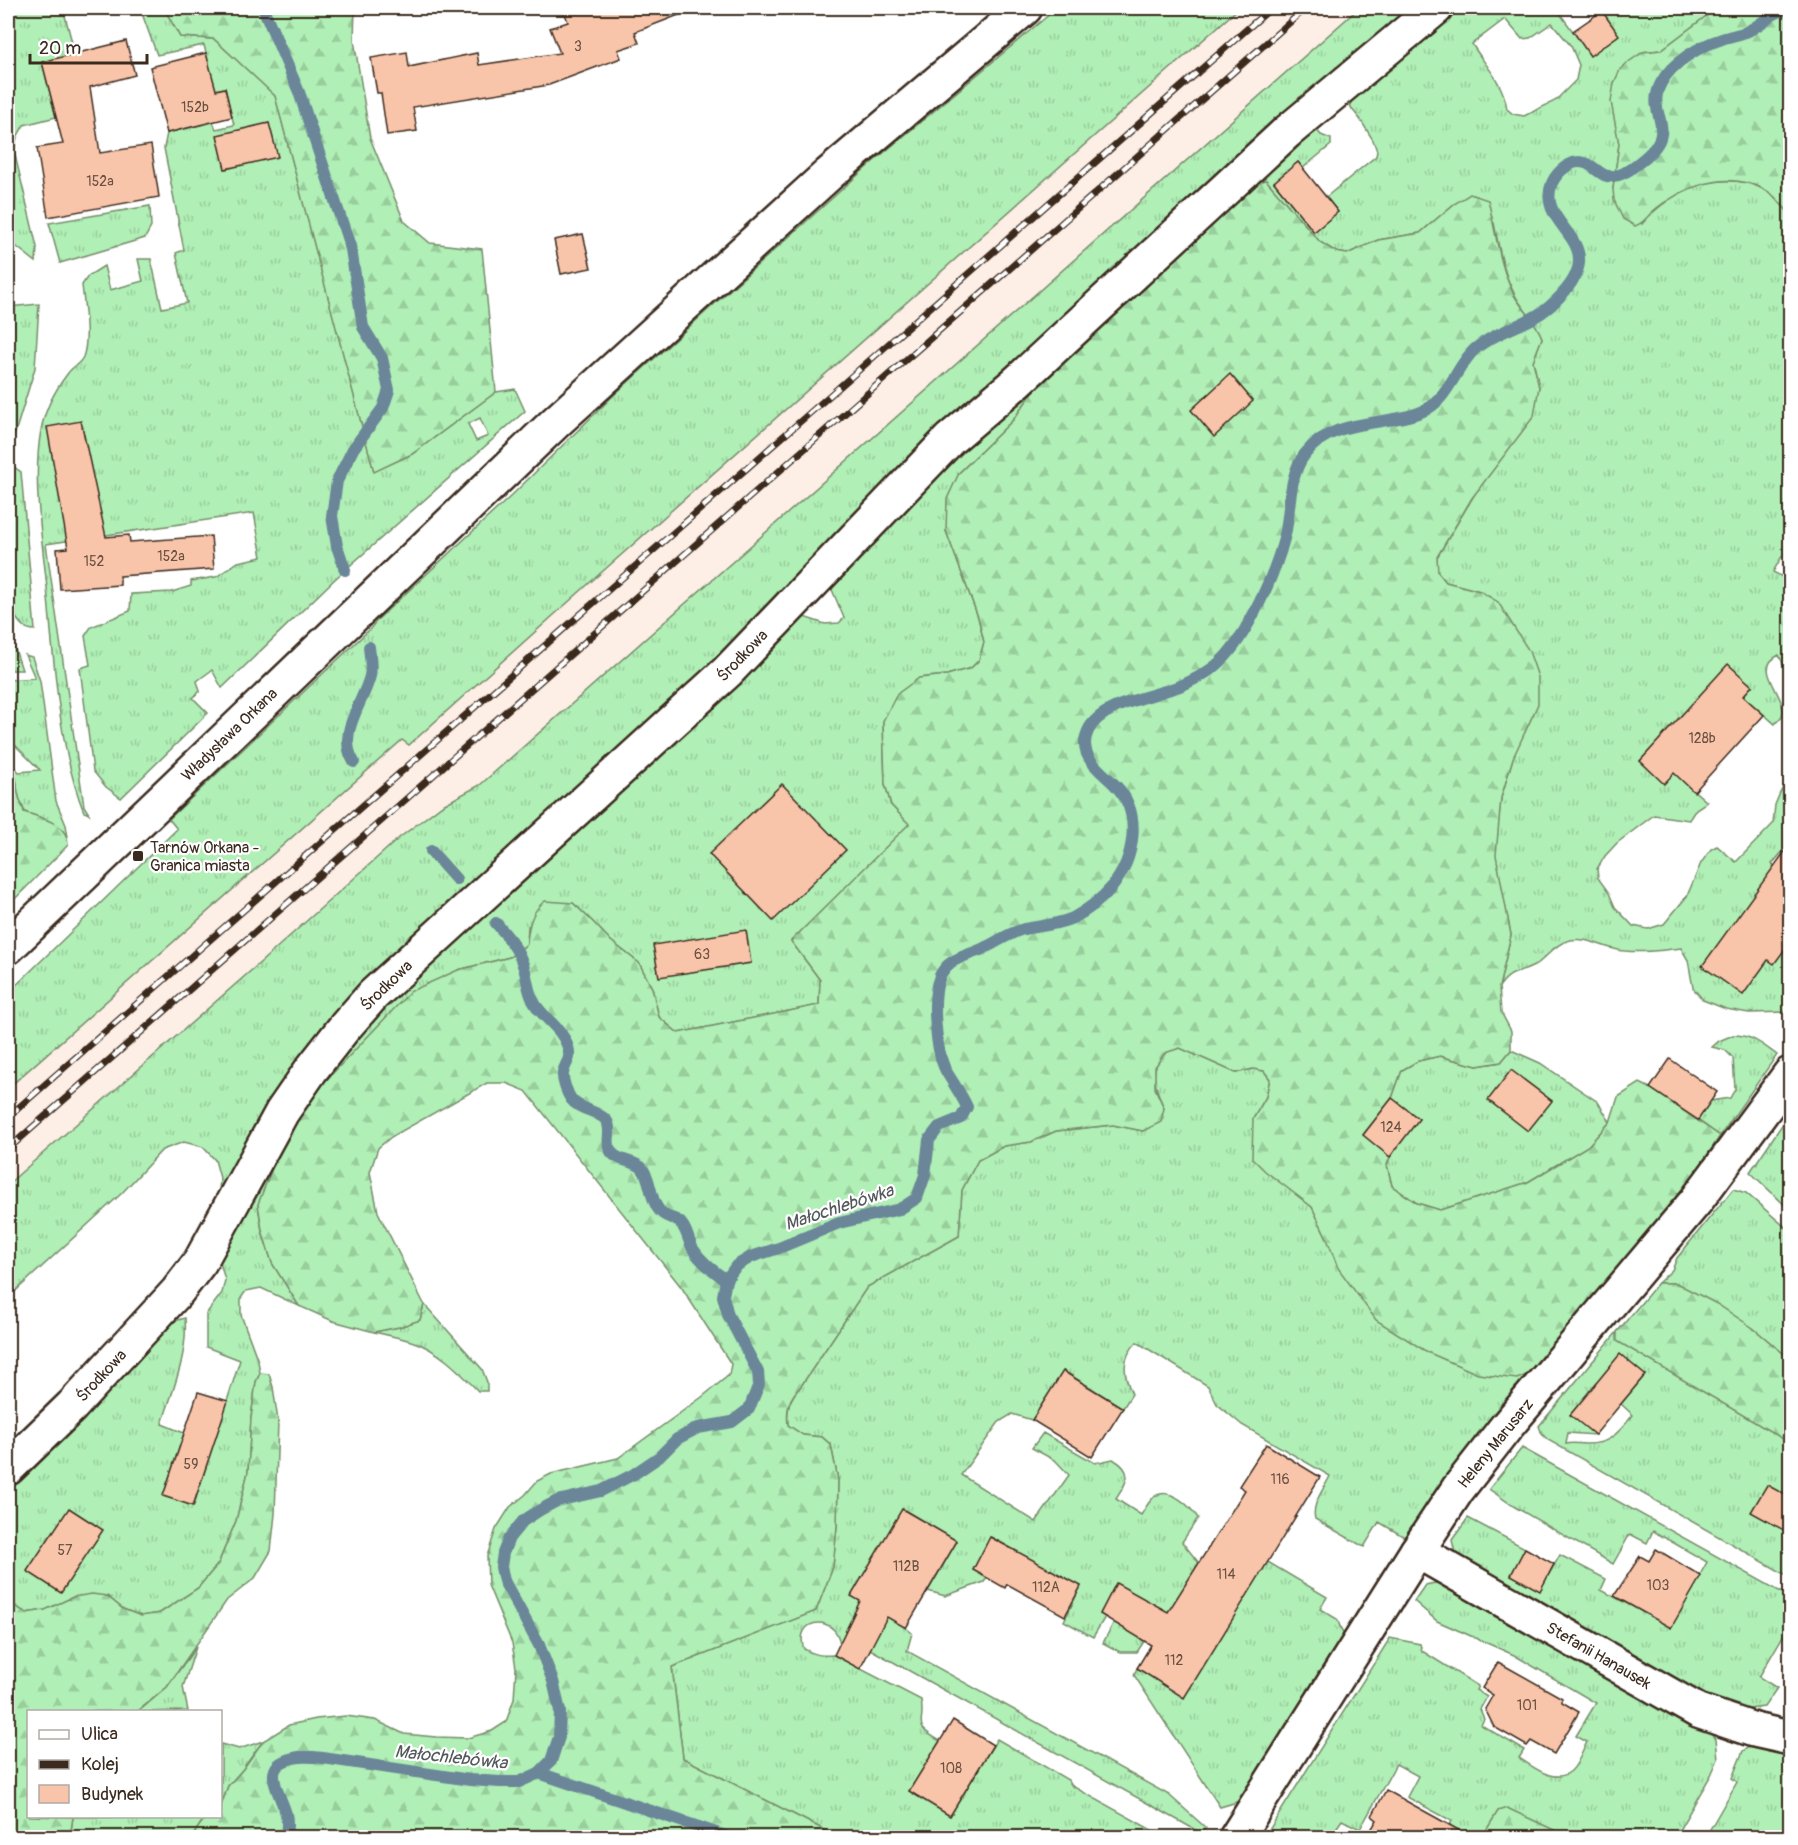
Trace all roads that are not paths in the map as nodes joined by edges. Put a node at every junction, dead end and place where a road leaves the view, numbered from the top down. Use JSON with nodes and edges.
{"nodes":[{"id":1,"x":1025,"y":8,"type":"edge"},
{"id":2,"x":1436,"y":8,"type":"edge"},
{"id":3,"x":8,"y":947,"type":"edge"},
{"id":4,"x":1791,"y":1074,"type":"edge"},
{"id":5,"x":8,"y":1468,"type":"edge"},
{"id":6,"x":1417,"y":1551,"type":"junction"},
{"id":7,"x":1791,"y":1738,"type":"edge"},
{"id":8,"x":1236,"y":1838,"type":"edge"}],
"edges":[{"from":1,"to":3,"type":"street","name":"Władysława Orkana"},
{"from":2,"to":5,"type":"street","name":"Środkowa"},
{"from":4,"to":6,"type":"street","name":"Heleny Marusarz"},
{"from":6,"to":7,"type":"street","name":"Stefanii Hanausek"},
{"from":6,"to":8,"type":"street","name":"Heleny Marusarz"}]}
